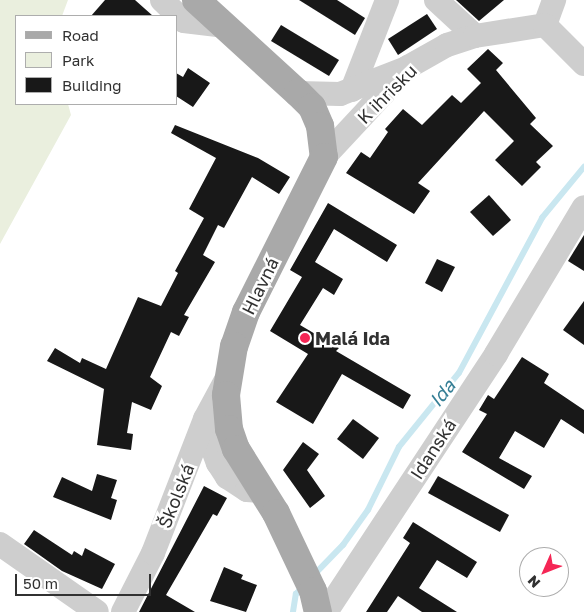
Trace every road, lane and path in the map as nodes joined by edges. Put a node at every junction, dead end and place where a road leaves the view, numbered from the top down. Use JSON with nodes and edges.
{"nodes":[{"id":1,"x":162,"y":0,"type":"edge"},
{"id":2,"x":196,"y":0,"type":"edge"},
{"id":3,"x":387,"y":0,"type":"edge"},
{"id":4,"x":436,"y":0,"type":"edge"},
{"id":5,"x":554,"y":0,"type":"edge"},
{"id":6,"x":178,"y":15,"type":"edge"},
{"id":7,"x":178,"y":15,"type":"edge"},
{"id":8,"x":545,"y":25,"type":"junction"},
{"id":9,"x":224,"y":26,"type":"junction"},
{"id":10,"x":475,"y":36,"type":"junction"},
{"id":11,"x":584,"y":64,"type":"edge"},
{"id":12,"x":408,"y":67,"type":"junction"},
{"id":13,"x":352,"y":90,"type":"junction"},
{"id":14,"x":298,"y":93,"type":"junction"},
{"id":15,"x":324,"y":157,"type":"junction"},
{"id":16,"x":584,"y":206,"type":"edge"},
{"id":17,"x":212,"y":434,"type":"junction"},
{"id":18,"x":0,"y":544,"type":"edge"},
{"id":19,"x":319,"y":605,"type":"edge"},
{"id":20,"x":97,"y":612,"type":"edge"},
{"id":21,"x":123,"y":612,"type":"edge"}],
"edges":[{"from":1,"to":6,"type":"street"},
{"from":2,"to":9,"type":"main road"},
{"from":3,"to":13,"type":"street"},
{"from":4,"to":10,"type":"street"},
{"from":5,"to":8,"type":"street"},
{"from":7,"to":9,"type":"street"},
{"from":8,"to":10,"type":"street","name":"K ihrisku"},
{"from":8,"to":11,"type":"street"},
{"from":9,"to":14,"type":"main road"},
{"from":10,"to":12,"type":"street","name":"K ihrisku"},
{"from":12,"to":13,"type":"street"},
{"from":12,"to":15,"type":"street","name":"K ihrisku"},
{"from":13,"to":14,"type":"street"},
{"from":14,"to":15,"type":"main road"},
{"from":15,"to":17,"type":"main road","name":"Hlavná"},
{"from":16,"to":19,"type":"street","name":"Idanská"},
{"from":17,"to":19,"type":"main road","name":"Hlavná"},
{"from":17,"to":21,"type":"street","name":"Školská"},
{"from":18,"to":20,"type":"street"}]}
